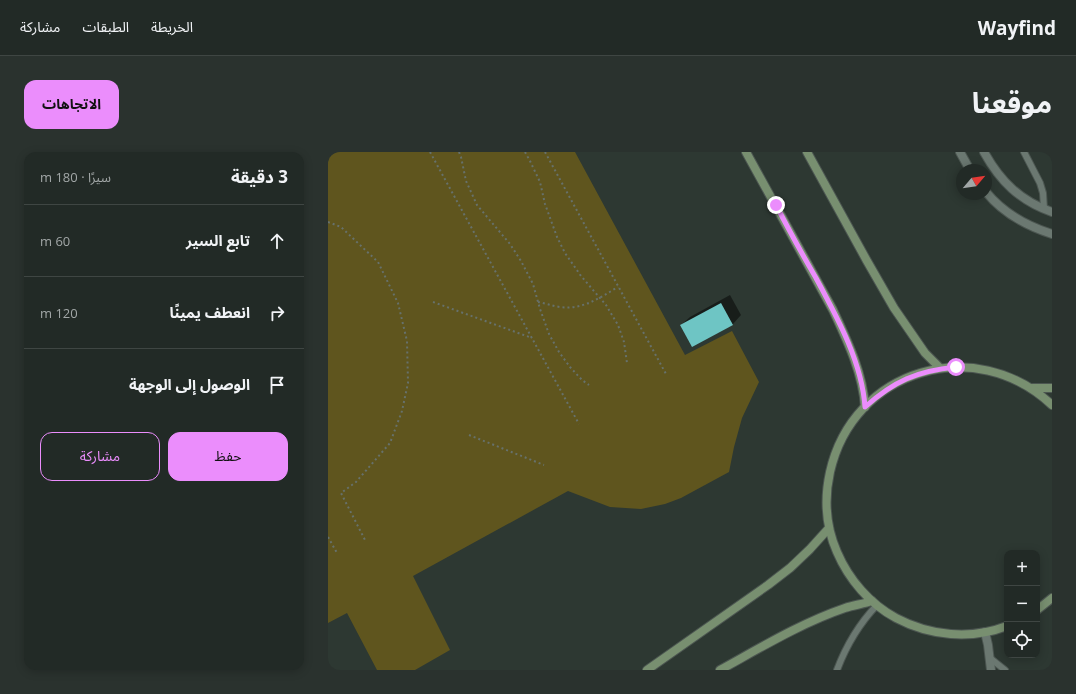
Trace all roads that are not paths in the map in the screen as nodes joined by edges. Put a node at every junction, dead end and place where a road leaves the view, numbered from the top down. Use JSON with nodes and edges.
{"nodes":[{"id":1,"x":746,"y":152,"type":"edge"},
{"id":2,"x":807,"y":152,"type":"edge"},
{"id":3,"x":960,"y":152,"type":"edge"},
{"id":4,"x":984,"y":152,"type":"edge"},
{"id":5,"x":1024,"y":152,"type":"edge"},
{"id":6,"x":967,"y":164,"type":"edge"},
{"id":7,"x":992,"y":199,"type":"edge"},
{"id":8,"x":1048,"y":210,"type":"edge"},
{"id":9,"x":1052,"y":234,"type":"edge"},
{"id":10,"x":940,"y":368,"type":"junction"},
{"id":11,"x":1031,"y":388,"type":"junction"},
{"id":12,"x":1052,"y":388,"type":"edge"},
{"id":13,"x":1052,"y":405,"type":"edge"},
{"id":14,"x":865,"y":407,"type":"junction"},
{"id":15,"x":829,"y":528,"type":"junction"},
{"id":16,"x":1052,"y":598,"type":"edge"},
{"id":17,"x":874,"y":603,"type":"junction"},
{"id":18,"x":1040,"y":608,"type":"edge"},
{"id":19,"x":1004,"y":627,"type":"edge"},
{"id":20,"x":985,"y":632,"type":"junction"},
{"id":21,"x":990,"y":658,"type":"junction"},
{"id":22,"x":647,"y":670,"type":"edge"},
{"id":23,"x":720,"y":670,"type":"edge"},
{"id":24,"x":837,"y":670,"type":"edge"},
{"id":25,"x":991,"y":670,"type":"edge"},
{"id":26,"x":1005,"y":670,"type":"edge"}],
"edges":[{"from":1,"to":14,"type":"main road"},
{"from":2,"to":10,"type":"main road"},
{"from":3,"to":6,"type":"street"},
{"from":4,"to":8,"type":"street"},
{"from":5,"to":8,"type":"lane"},
{"from":7,"to":9,"type":"street"},
{"from":10,"to":11,"type":"main road"},
{"from":10,"to":14,"type":"main road"},
{"from":11,"to":12,"type":"main road"},
{"from":11,"to":13,"type":"main road"},
{"from":14,"to":15,"type":"main road"},
{"from":15,"to":17,"type":"main road"},
{"from":15,"to":22,"type":"main road"},
{"from":16,"to":18,"type":"main road"},
{"from":17,"to":20,"type":"main road"},
{"from":17,"to":23,"type":"main road"},
{"from":17,"to":24,"type":"lane"},
{"from":19,"to":20,"type":"main road"},
{"from":20,"to":21,"type":"street"},
{"from":21,"to":25,"type":"street"},
{"from":21,"to":26,"type":"lane"}]}
